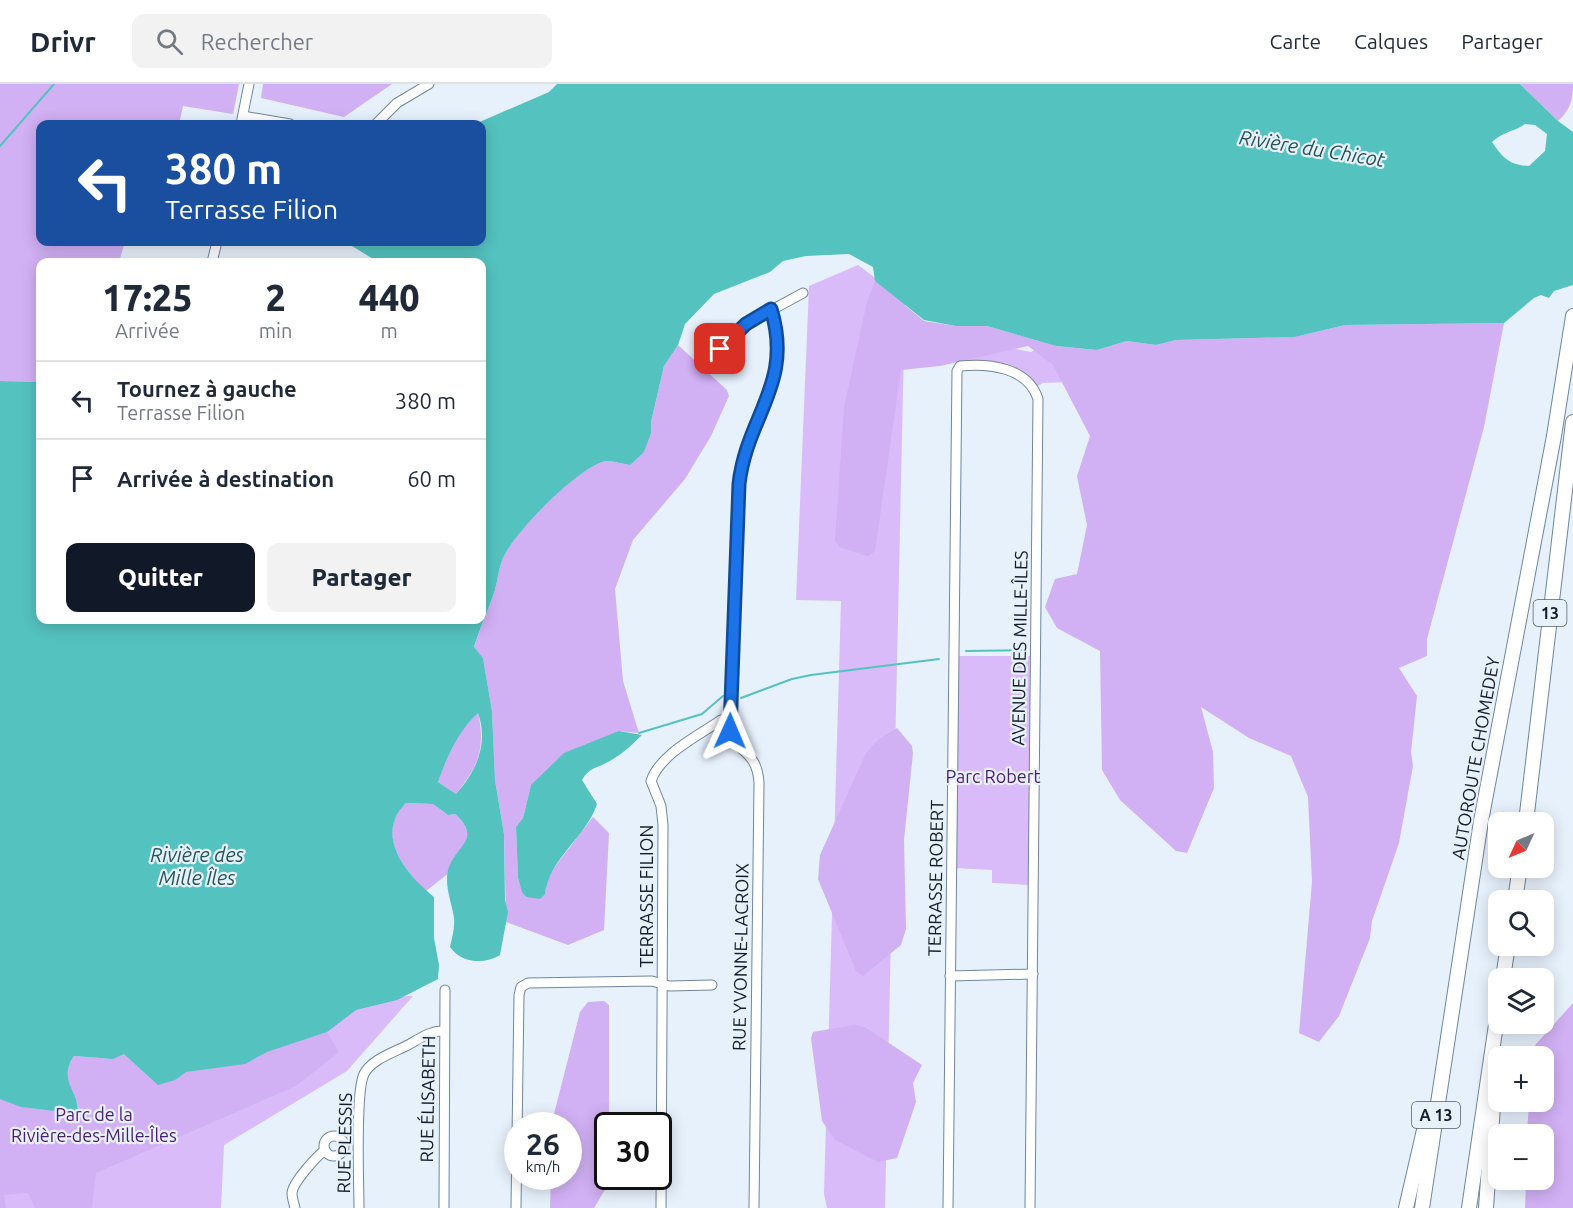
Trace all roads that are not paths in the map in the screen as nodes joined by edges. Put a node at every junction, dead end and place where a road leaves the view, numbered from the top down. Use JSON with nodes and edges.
{"nodes":[{"id":1,"x":249,"y":84,"type":"edge"},
{"id":2,"x":429,"y":84,"type":"edge"},
{"id":3,"x":242,"y":120,"type":"edge"},
{"id":4,"x":380,"y":120,"type":"edge"},
{"id":5,"x":803,"y":293,"type":"dead end"},
{"id":6,"x":771,"y":309,"type":"junction"},
{"id":7,"x":1573,"y":316,"type":"edge"},
{"id":8,"x":714,"y":356,"type":"dead end"},
{"id":9,"x":957,"y":369,"type":"joint"},
{"id":10,"x":1573,"y":422,"type":"edge"},
{"id":11,"x":729,"y":718,"type":"junction"},
{"id":12,"x":1527,"y":812,"type":"edge"},
{"id":13,"x":1033,"y":974,"type":"junction"},
{"id":14,"x":950,"y":976,"type":"junction"},
{"id":15,"x":663,"y":984,"type":"junction"},
{"id":16,"x":712,"y":985,"type":"dead end"},
{"id":17,"x":445,"y":990,"type":"dead end"},
{"id":18,"x":1450,"y":1022,"type":"junction"},
{"id":19,"x":444,"y":1031,"type":"junction"},
{"id":20,"x":1495,"y":1034,"type":"edge"},
{"id":21,"x":1497,"y":1034,"type":"edge"},
{"id":22,"x":325,"y":1150,"type":"dead end"},
{"id":23,"x":295,"y":1208,"type":"edge"},
{"id":24,"x":359,"y":1208,"type":"edge"},
{"id":25,"x":444,"y":1208,"type":"edge"},
{"id":26,"x":516,"y":1208,"type":"edge"},
{"id":27,"x":661,"y":1208,"type":"edge"},
{"id":28,"x":754,"y":1208,"type":"edge"},
{"id":29,"x":948,"y":1208,"type":"edge"},
{"id":30,"x":1030,"y":1208,"type":"edge"},
{"id":31,"x":1406,"y":1208,"type":"edge"},
{"id":32,"x":1422,"y":1208,"type":"edge"},
{"id":33,"x":1469,"y":1208,"type":"edge"},
{"id":34,"x":1486,"y":1208,"type":"edge"}],
"edges":[{"from":1,"to":3,"type":"street"},
{"from":2,"to":4,"type":"street"},
{"from":5,"to":6,"type":"street"},
{"from":6,"to":8,"type":"street"},
{"from":6,"to":11,"type":"street"},
{"from":7,"to":18,"type":"highway","name":"AUTOROUTE CHOMEDEY","number":"13"},
{"from":9,"to":13,"type":"street","name":"AVENUE DES MILLE-ÎLES"},
{"from":9,"to":14,"type":"street","name":"TERRASSE ROBERT"},
{"from":10,"to":12,"type":"highway","number":"13"},
{"from":11,"to":15,"type":"street","name":"TERRASSE FILION"},
{"from":11,"to":28,"type":"street","name":"RUE YVONNE-LACROIX"},
{"from":13,"to":14,"type":"street"},
{"from":13,"to":30,"type":"street","name":"AVENUE DES MILLE-ÎLES"},
{"from":14,"to":29,"type":"street","name":"TERRASSE ROBERT"},
{"from":15,"to":16,"type":"street"},
{"from":15,"to":26,"type":"street"},
{"from":15,"to":27,"type":"street","name":"TERRASSE FILION"},
{"from":17,"to":19,"type":"street","name":"RUE ÉLISABETH"},
{"from":18,"to":31,"type":"highway"},
{"from":18,"to":32,"type":"highway","name":"AUTOROUTE CHOMEDEY","number":"A 13"},
{"from":19,"to":24,"type":"street","name":"RUE PLESSIS"},
{"from":19,"to":25,"type":"street","name":"RUE ÉLISABETH"},
{"from":20,"to":33,"type":"highway"},
{"from":21,"to":34,"type":"highway"},
{"from":22,"to":23,"type":"street"}]}
